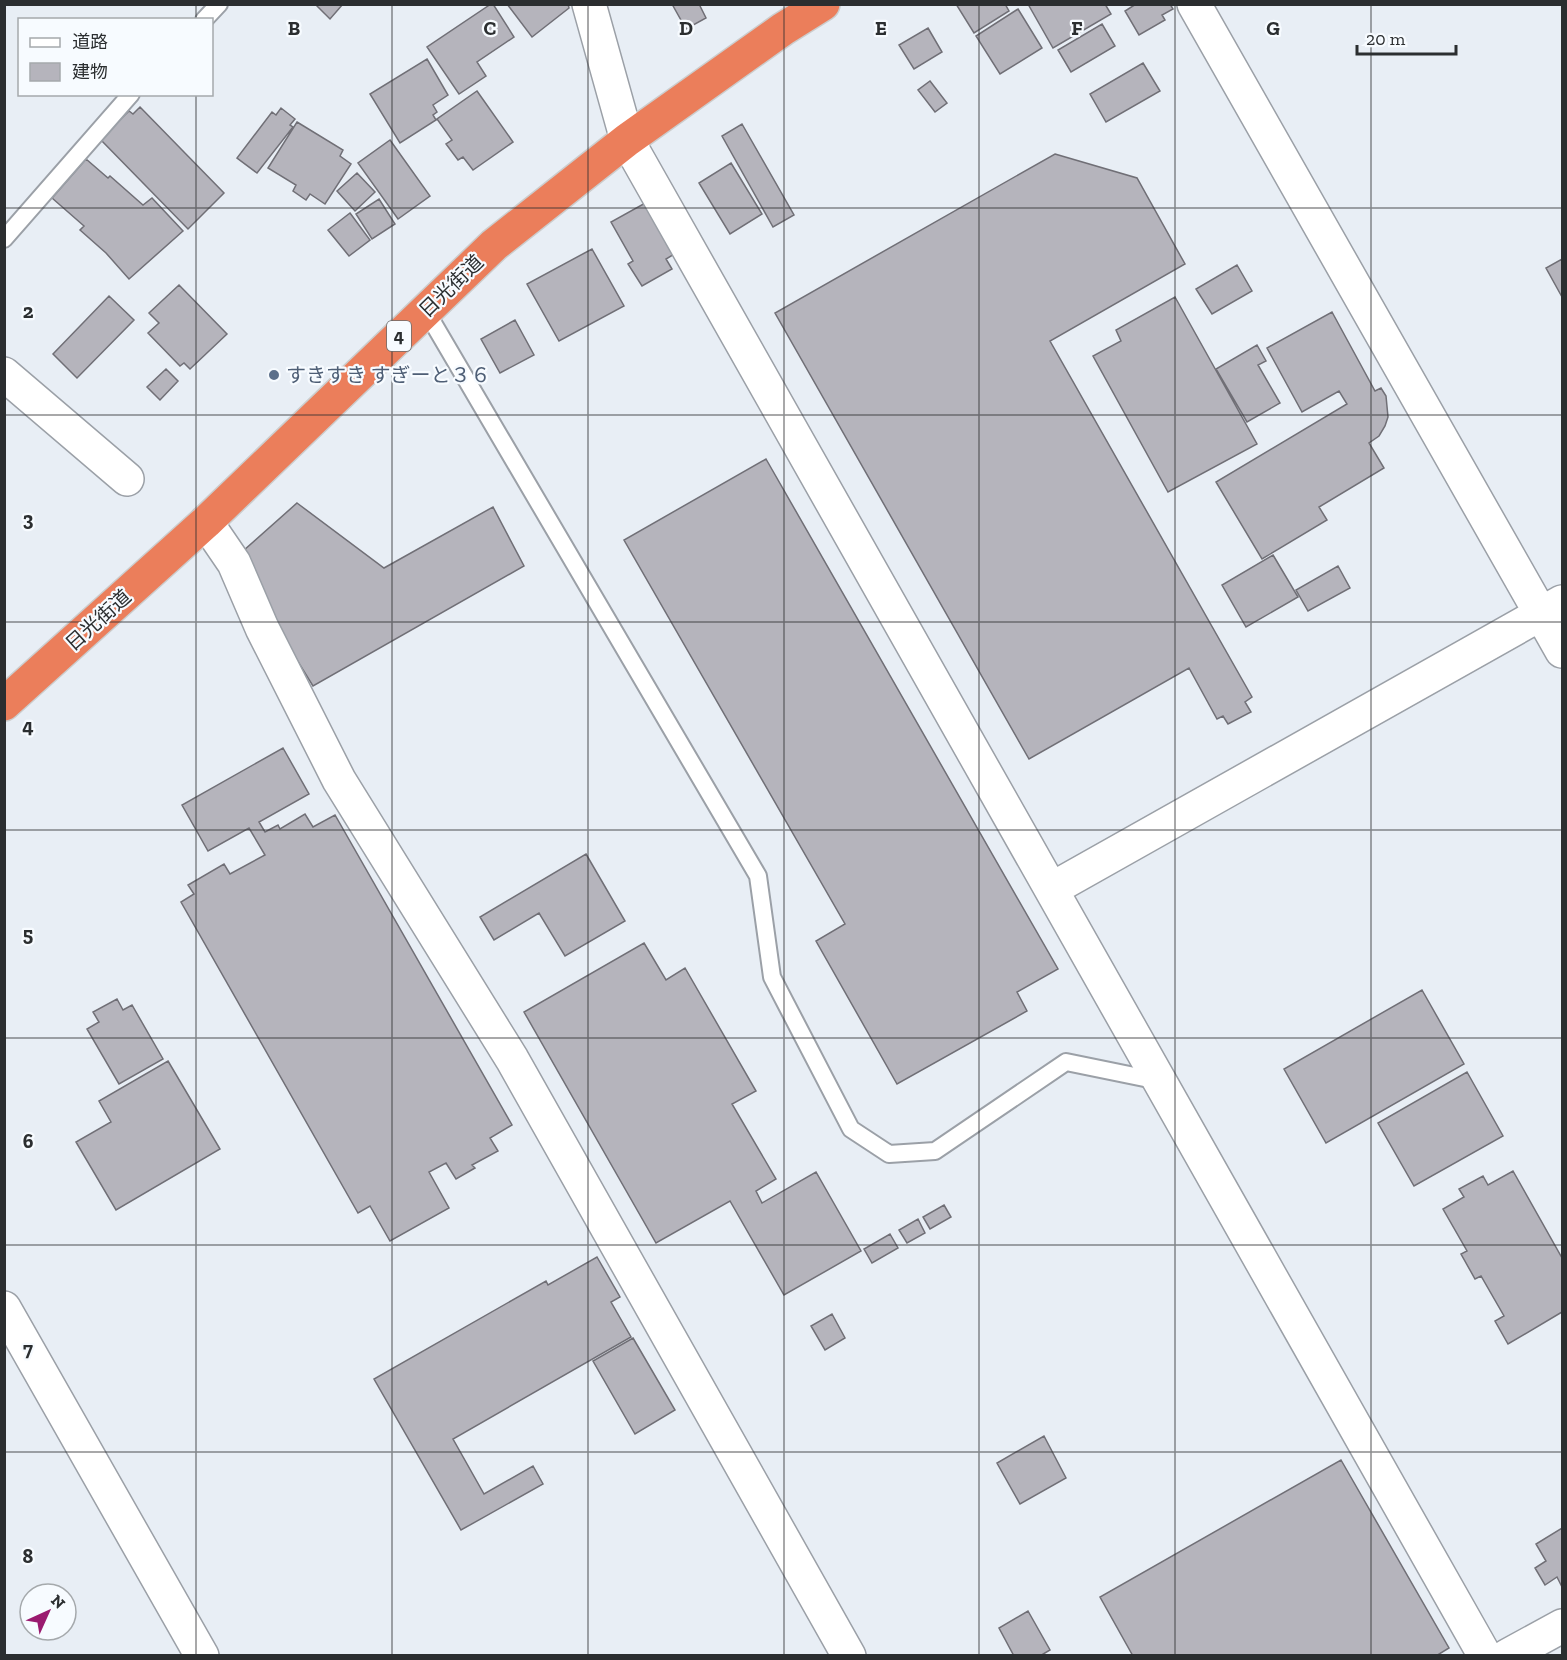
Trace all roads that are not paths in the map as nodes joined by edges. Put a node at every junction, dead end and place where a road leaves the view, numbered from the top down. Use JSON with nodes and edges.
{"nodes":[{"id":1,"x":219,"y":4,"type":"edge"},
{"id":2,"x":589,"y":4,"type":"edge"},
{"id":3,"x":823,"y":4,"type":"edge"},
{"id":4,"x":1194,"y":4,"type":"edge"},
{"id":5,"x":206,"y":18,"type":"edge"},
{"id":6,"x":129,"y":96,"type":"edge"},
{"id":7,"x":627,"y":140,"type":"junction"},
{"id":8,"x":4,"y":239,"type":"edge"},
{"id":9,"x":426,"y":311,"type":"junction"},
{"id":10,"x":4,"y":374,"type":"edge"},
{"id":11,"x":127,"y":479,"type":"dead end"},
{"id":12,"x":206,"y":522,"type":"junction"},
{"id":13,"x":1552,"y":608,"type":"edge"},
{"id":14,"x":1563,"y":651,"type":"edge"},
{"id":15,"x":4,"y":704,"type":"edge"},
{"id":16,"x":1052,"y":889,"type":"junction"},
{"id":17,"x":1159,"y":1081,"type":"junction"},
{"id":18,"x":4,"y":1308,"type":"edge"},
{"id":19,"x":1563,"y":1626,"type":"edge"},
{"id":20,"x":202,"y":1656,"type":"edge"},
{"id":21,"x":849,"y":1656,"type":"edge"},
{"id":22,"x":1485,"y":1656,"type":"edge"},
{"id":23,"x":1508,"y":1656,"type":"edge"}],
"edges":[{"from":1,"to":5,"type":"lane"},
{"from":2,"to":7,"type":"street"},
{"from":3,"to":7,"type":"highway","name":"日光街道","number":"4"},
{"from":4,"to":13,"type":"street"},
{"from":6,"to":8,"type":"lane"},
{"from":7,"to":9,"type":"highway","name":"日光街道","number":"4"},
{"from":7,"to":16,"type":"street"},
{"from":9,"to":12,"type":"highway","name":"日光街道","number":"4"},
{"from":9,"to":17,"type":"lane"},
{"from":10,"to":11,"type":"street"},
{"from":12,"to":15,"type":"highway","name":"日光街道","number":"4"},
{"from":12,"to":21,"type":"street"},
{"from":13,"to":14,"type":"street"},
{"from":13,"to":16,"type":"street"},
{"from":16,"to":17,"type":"street"},
{"from":17,"to":22,"type":"street"},
{"from":18,"to":20,"type":"street"},
{"from":19,"to":23,"type":"street"}]}
